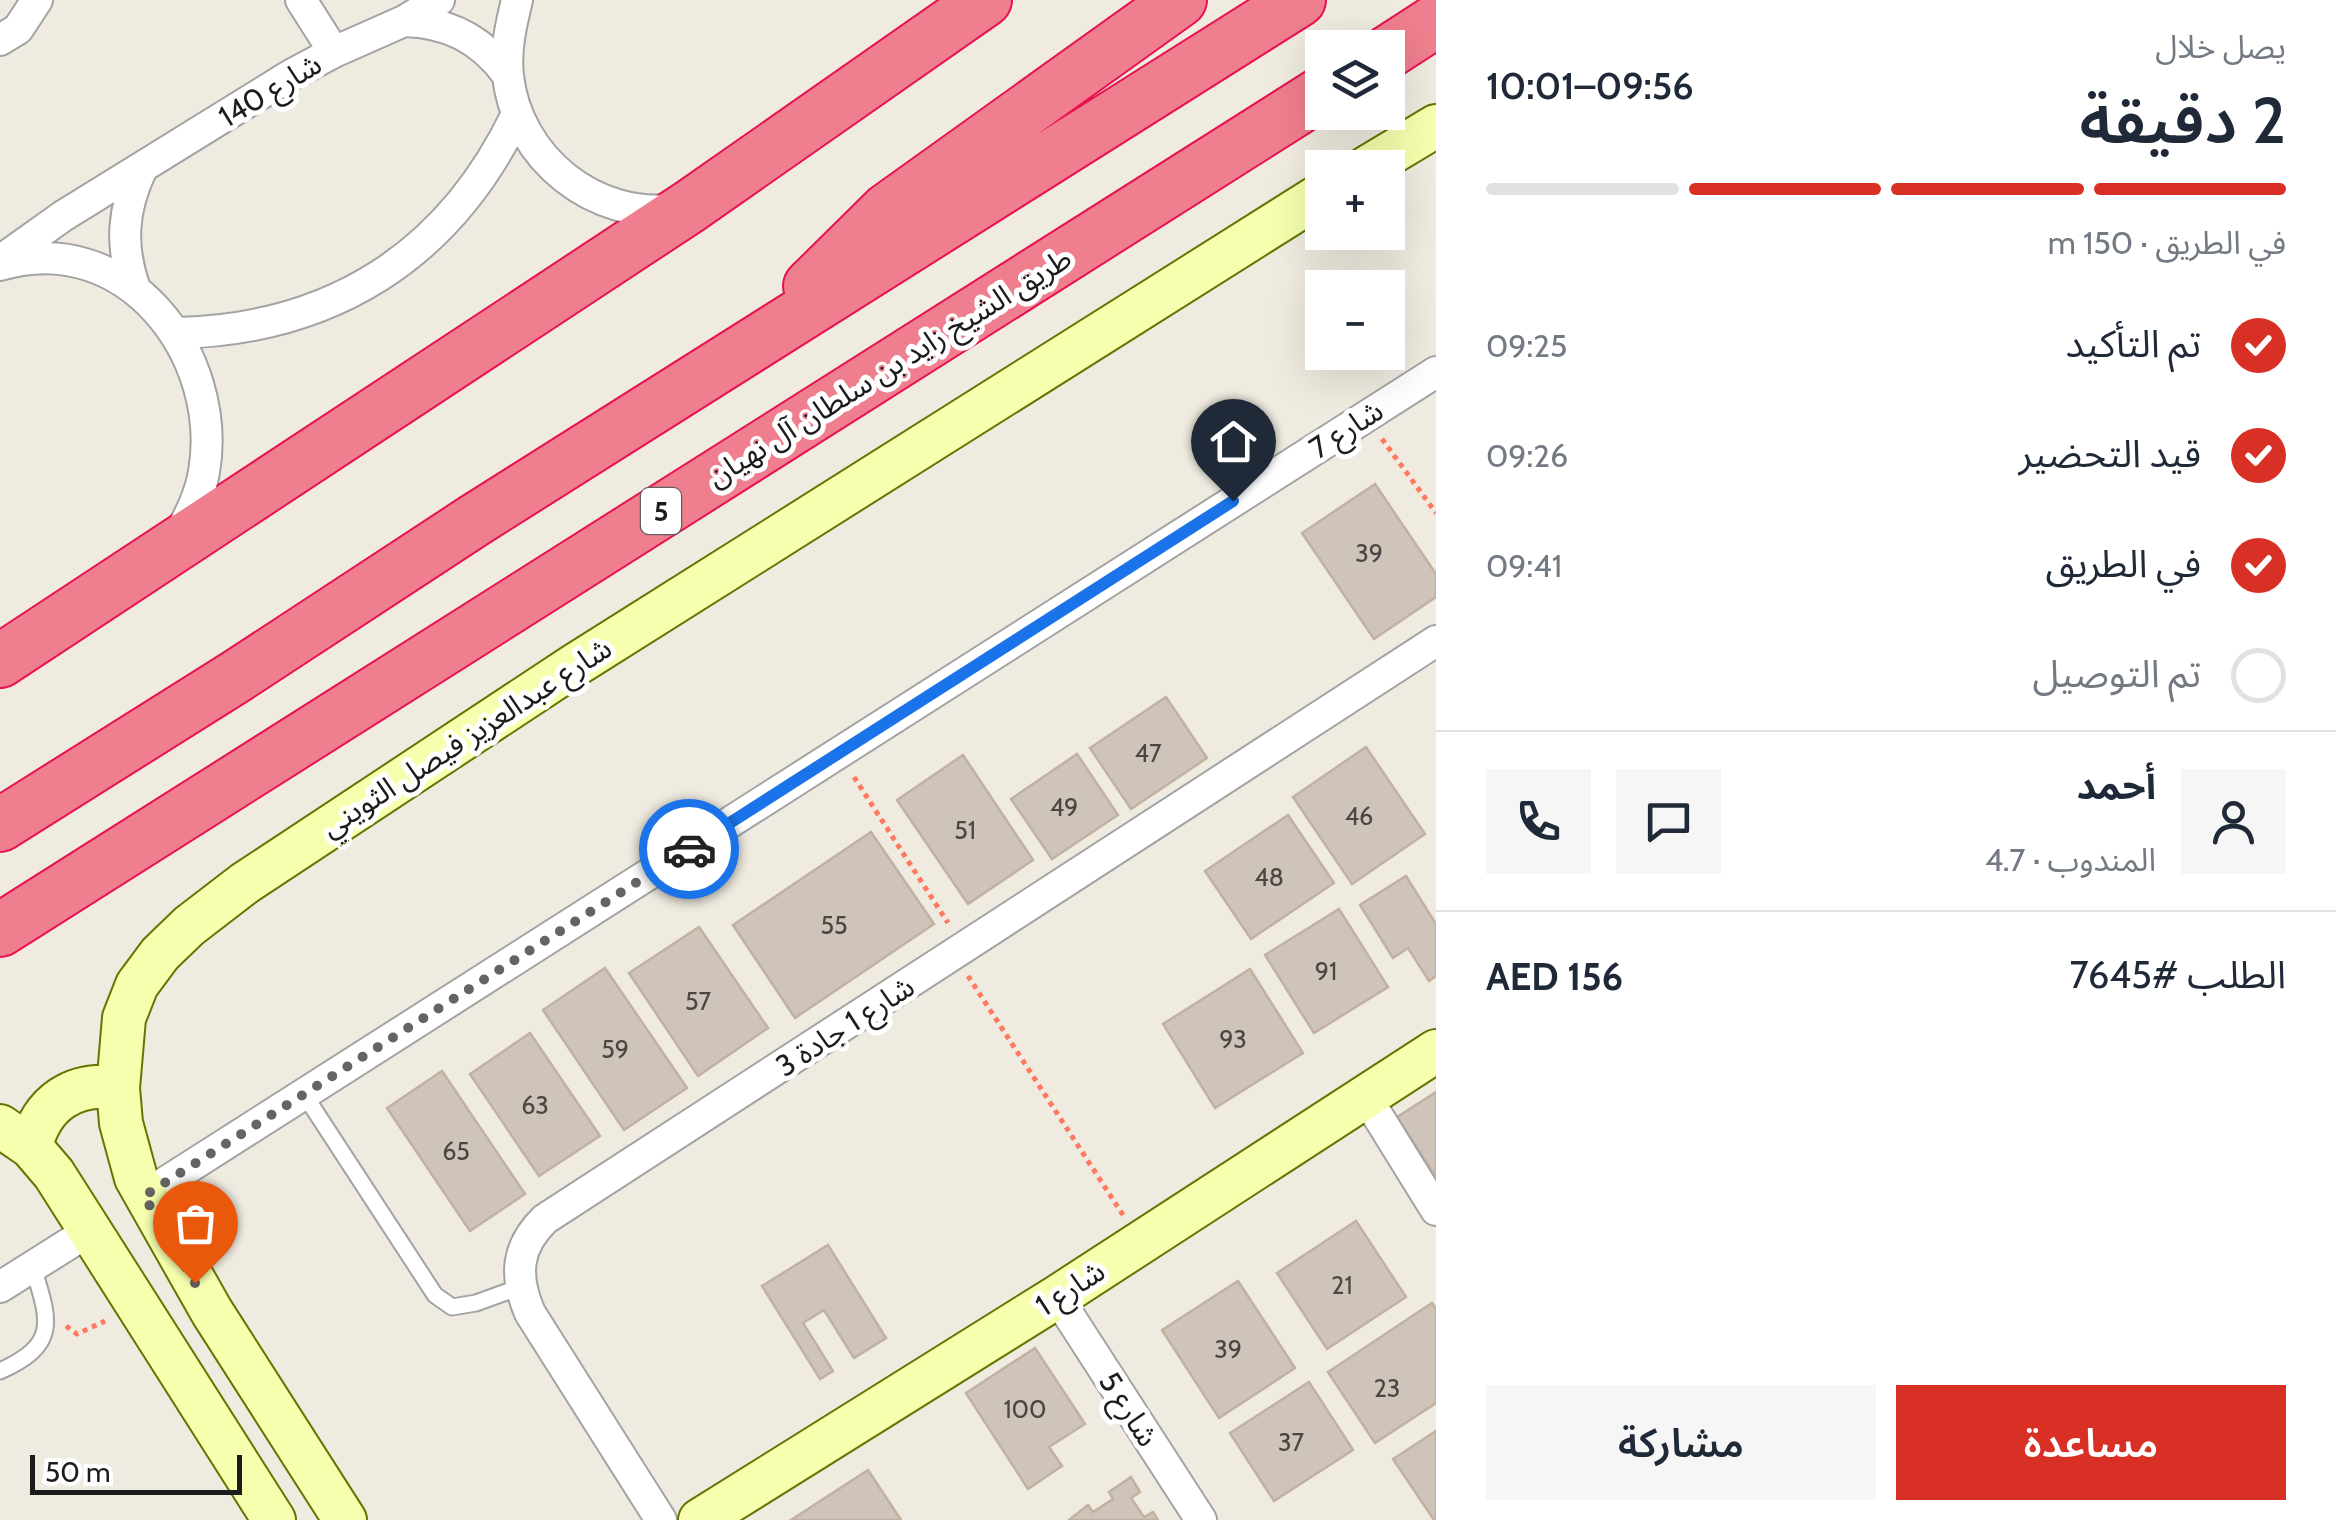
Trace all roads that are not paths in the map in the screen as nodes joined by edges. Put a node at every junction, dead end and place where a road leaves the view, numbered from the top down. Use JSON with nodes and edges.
{"nodes":[{"id":1,"x":37,"y":0,"type":"edge"},
{"id":2,"x":300,"y":0,"type":"edge"},
{"id":3,"x":440,"y":0,"type":"edge"},
{"id":4,"x":517,"y":0,"type":"edge"},
{"id":5,"x":986,"y":0,"type":"edge"},
{"id":6,"x":1180,"y":0,"type":"edge"},
{"id":7,"x":1299,"y":0,"type":"edge"},
{"id":8,"x":404,"y":21,"type":"junction"},
{"id":9,"x":1436,"y":21,"type":"edge"},
{"id":10,"x":0,"y":40,"type":"edge"},
{"id":11,"x":1405,"y":41,"type":"edge"},
{"id":12,"x":334,"y":52,"type":"junction"},
{"id":13,"x":1436,"y":54,"type":"edge"},
{"id":14,"x":1405,"y":66,"type":"edge"},
{"id":15,"x":507,"y":74,"type":"junction"},
{"id":16,"x":1305,"y":104,"type":"edge"},
{"id":17,"x":517,"y":114,"type":"junction"},
{"id":18,"x":1436,"y":126,"type":"edge"},
{"id":19,"x":1396,"y":150,"type":"edge"},
{"id":20,"x":142,"y":168,"type":"junction"},
{"id":21,"x":1305,"y":205,"type":"edge"},
{"id":22,"x":690,"y":207,"type":"junction"},
{"id":23,"x":0,"y":263,"type":"edge"},
{"id":24,"x":135,"y":289,"type":"junction"},
{"id":25,"x":175,"y":333,"type":"junction"},
{"id":26,"x":770,"y":336,"type":"junction"},
{"id":27,"x":1436,"y":372,"type":"edge"},
{"id":28,"x":163,"y":555,"type":"junction"},
{"id":29,"x":1436,"y":641,"type":"edge"},
{"id":30,"x":0,"y":660,"type":"edge"},
{"id":31,"x":0,"y":826,"type":"edge"},
{"id":32,"x":0,"y":930,"type":"edge"},
{"id":33,"x":1436,"y":1051,"type":"edge"},
{"id":34,"x":118,"y":1088,"type":"junction"},
{"id":35,"x":304,"y":1094,"type":"junction"},
{"id":36,"x":1366,"y":1097,"type":"junction"},
{"id":37,"x":16,"y":1136,"type":"edge"},
{"id":38,"x":144,"y":1196,"type":"junction"},
{"id":39,"x":1436,"y":1210,"type":"edge"},
{"id":40,"x":89,"y":1231,"type":"junction"},
{"id":41,"x":33,"y":1266,"type":"junction"},
{"id":42,"x":520,"y":1287,"type":"junction"},
{"id":43,"x":0,"y":1288,"type":"edge"},
{"id":44,"x":1057,"y":1297,"type":"junction"},
{"id":45,"x":212,"y":1312,"type":"junction"},
{"id":46,"x":157,"y":1336,"type":"junction"},
{"id":47,"x":0,"y":1371,"type":"edge"},
{"id":48,"x":274,"y":1520,"type":"edge"},
{"id":49,"x":345,"y":1520,"type":"edge"},
{"id":50,"x":660,"y":1520,"type":"edge"},
{"id":51,"x":700,"y":1520,"type":"edge"},
{"id":52,"x":1202,"y":1520,"type":"edge"}],
"edges":[{"from":1,"to":10,"type":"street"},
{"from":2,"to":12,"type":"street"},
{"from":3,"to":8,"type":"street","name":"شارع 140"},
{"from":4,"to":15,"type":"street"},
{"from":5,"to":22,"type":"highway"},
{"from":6,"to":26,"type":"highway"},
{"from":7,"to":26,"type":"highway"},
{"from":8,"to":12,"type":"street","name":"شارع 140"},
{"from":8,"to":15,"type":"street"},
{"from":9,"to":11,"type":"highway"},
{"from":12,"to":20,"type":"street","name":"شارع 140"},
{"from":13,"to":14,"type":"highway"},
{"from":15,"to":17,"type":"street"},
{"from":16,"to":32,"type":"highway","name":"طريق الشيخ زايد بن سلطان آل نهيان","number":"5"},
{"from":17,"to":22,"type":"street"},
{"from":17,"to":25,"type":"street"},
{"from":18,"to":19,"type":"street"},
{"from":20,"to":23,"type":"street","name":"شارع 140"},
{"from":20,"to":24,"type":"street","name":"شارع 140"},
{"from":21,"to":34,"type":"street","name":"شارع عبدالعزيز فيصل الثويني"},
{"from":22,"to":28,"type":"highway"},
{"from":23,"to":24,"type":"street","name":"شارع 140"},
{"from":24,"to":25,"type":"street","name":"شارع 140"},
{"from":25,"to":28,"type":"street","name":"شارع 140"},
{"from":26,"to":31,"type":"highway"},
{"from":27,"to":35,"type":"street","name":"شارع 7"},
{"from":28,"to":30,"type":"highway"},
{"from":29,"to":42,"type":"street","name":"شارع 1 جادة 3"},
{"from":33,"to":36,"type":"street","name":"شارع 1"},
{"from":34,"to":37,"type":"street"},
{"from":34,"to":38,"type":"street","name":"شارع عبدالعزيز فيصل الثويني"},
{"from":35,"to":38,"type":"street","name":"شارع 7"},
{"from":35,"to":42,"type":"lane"},
{"from":36,"to":39,"type":"street"},
{"from":36,"to":44,"type":"street","name":"شارع 1"},
{"from":37,"to":40,"type":"street"},
{"from":38,"to":45,"type":"street","name":"شارع عبدالعزيز فيصل الثويني"},
{"from":40,"to":41,"type":"street"},
{"from":40,"to":46,"type":"street"},
{"from":41,"to":43,"type":"street"},
{"from":41,"to":47,"type":"lane"},
{"from":42,"to":50,"type":"street"},
{"from":44,"to":51,"type":"street","name":"شارع 1"},
{"from":44,"to":52,"type":"street","name":"شارع 5"},
{"from":45,"to":46,"type":"street"},
{"from":45,"to":49,"type":"street","name":"شارع عبدالعزيز فيصل الثويني"},
{"from":46,"to":48,"type":"street"}]}
